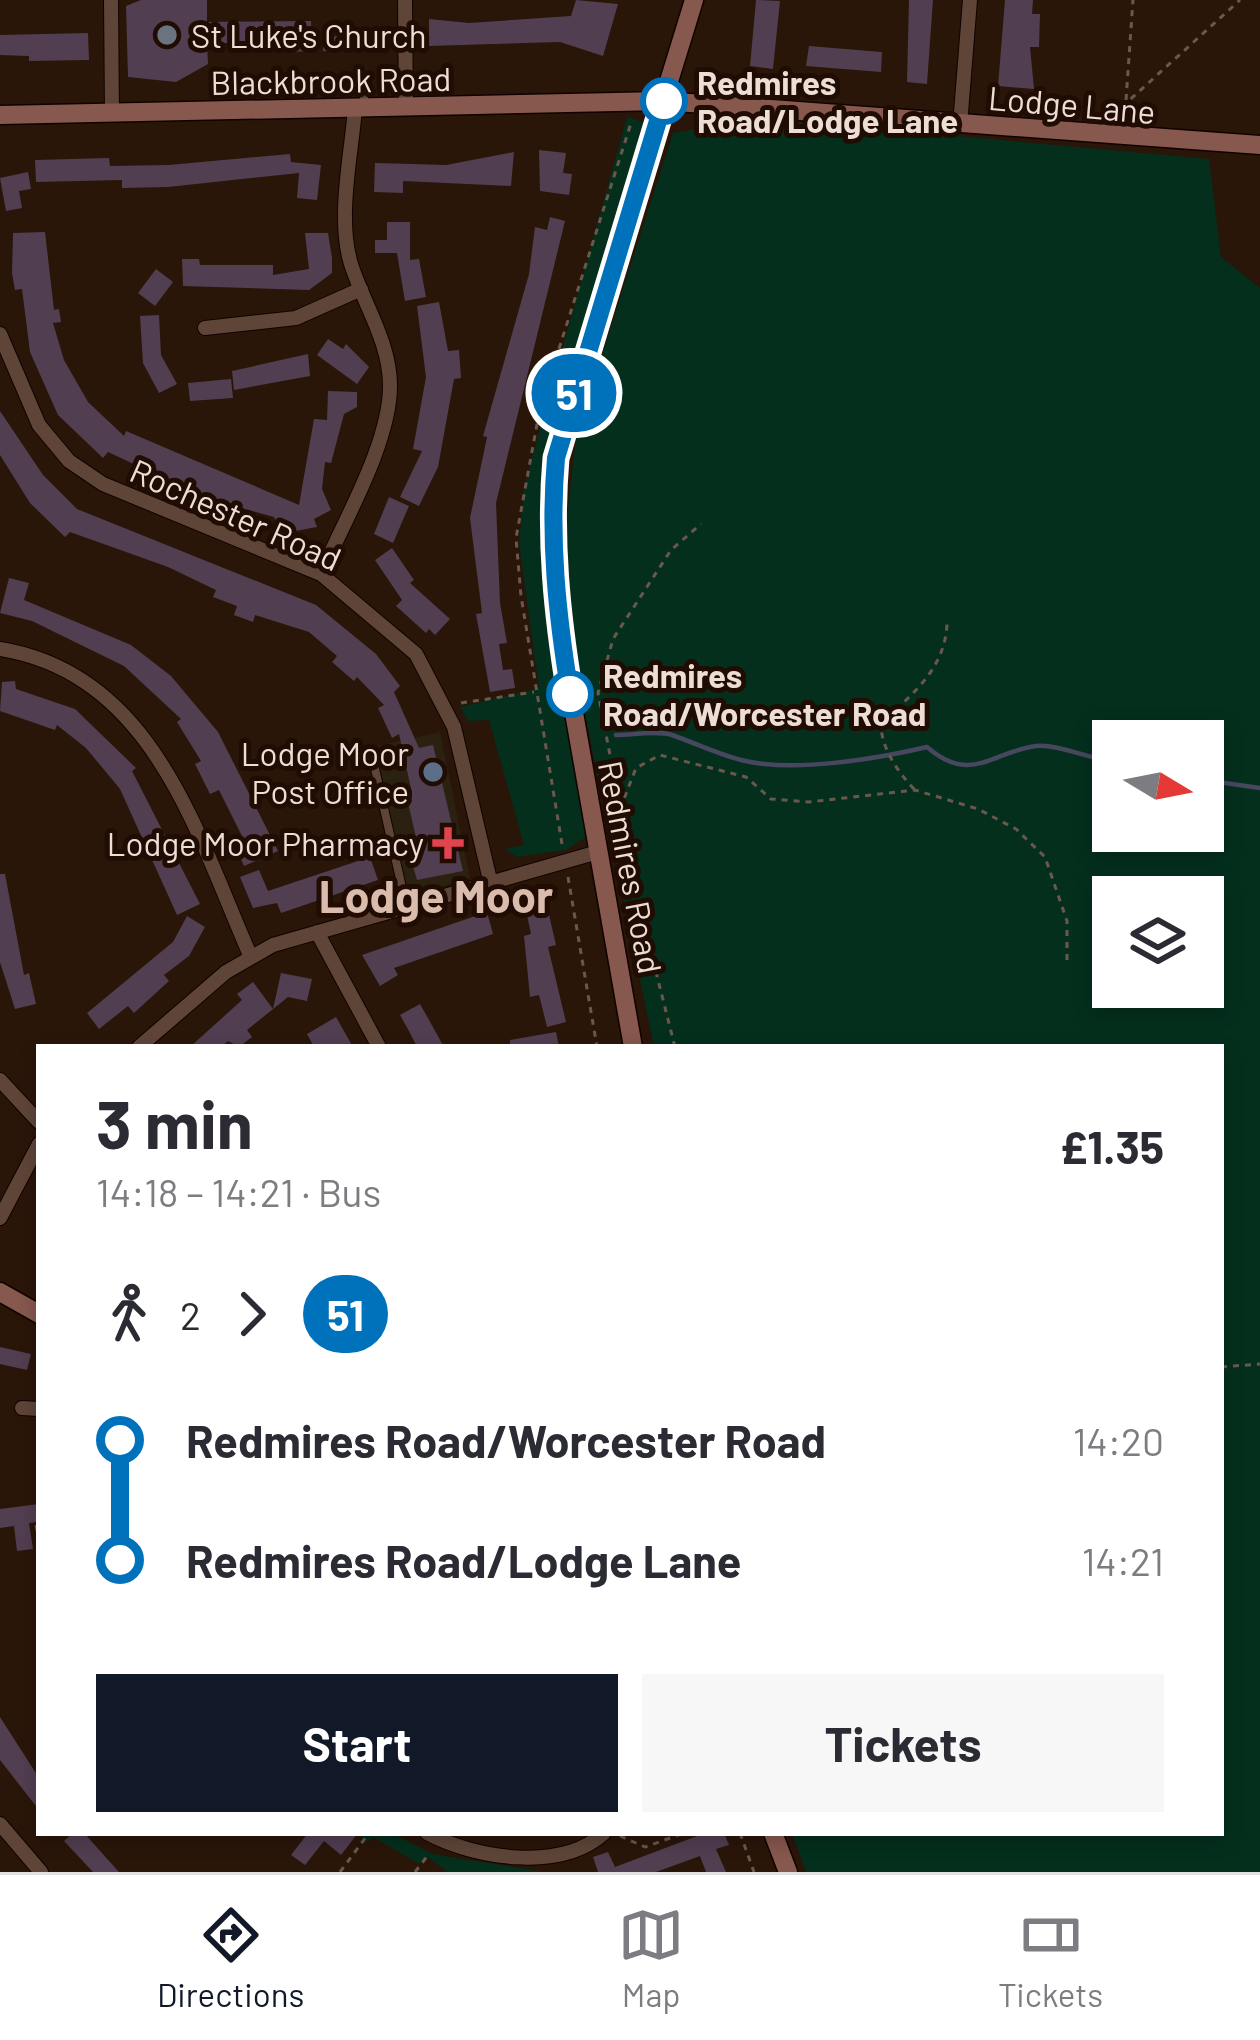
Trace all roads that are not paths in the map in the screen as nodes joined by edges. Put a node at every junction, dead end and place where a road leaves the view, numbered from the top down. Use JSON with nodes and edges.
{"nodes":[{"id":1,"x":111,"y":0,"type":"edge"},
{"id":2,"x":405,"y":0,"type":"edge"},
{"id":3,"x":694,"y":0,"type":"edge"},
{"id":4,"x":970,"y":0,"type":"edge"},
{"id":5,"x":364,"y":87,"type":"dead end"},
{"id":6,"x":664,"y":101,"type":"junction"},
{"id":7,"x":406,"y":108,"type":"junction"},
{"id":8,"x":360,"y":109,"type":"junction"},
{"id":9,"x":112,"y":114,"type":"junction"},
{"id":10,"x":0,"y":115,"type":"edge"},
{"id":11,"x":960,"y":125,"type":"junction"},
{"id":12,"x":1260,"y":145,"type":"edge"},
{"id":13,"x":361,"y":289,"type":"junction"},
{"id":14,"x":205,"y":328,"type":"dead end"},
{"id":15,"x":0,"y":334,"type":"edge"},
{"id":16,"x":321,"y":574,"type":"junction"},
{"id":17,"x":0,"y":650,"type":"edge"},
{"id":18,"x":373,"y":760,"type":"dead end"},
{"id":19,"x":598,"y":852,"type":"junction"},
{"id":20,"x":490,"y":880,"type":"junction"},
{"id":21,"x":406,"y":905,"type":"junction"},
{"id":22,"x":317,"y":932,"type":"junction"},
{"id":23,"x":250,"y":956,"type":"junction"},
{"id":24,"x":143,"y":1044,"type":"edge"},
{"id":25,"x":377,"y":1044,"type":"edge"},
{"id":26,"x":633,"y":1044,"type":"edge"},
{"id":27,"x":0,"y":1080,"type":"edge"},
{"id":28,"x":36,"y":1119,"type":"edge"},
{"id":29,"x":36,"y":1150,"type":"edge"},
{"id":30,"x":0,"y":1218,"type":"edge"},
{"id":31,"x":0,"y":1292,"type":"edge"},
{"id":32,"x":36,"y":1313,"type":"edge"},
{"id":33,"x":22,"y":1408,"type":"dead end"},
{"id":34,"x":36,"y":1409,"type":"edge"},
{"id":35,"x":0,"y":1824,"type":"edge"},
{"id":36,"x":434,"y":1836,"type":"edge"},
{"id":37,"x":600,"y":1836,"type":"edge"},
{"id":38,"x":774,"y":1836,"type":"edge"},
{"id":39,"x":565,"y":1864,"type":"edge"},
{"id":40,"x":41,"y":1872,"type":"edge"},
{"id":41,"x":788,"y":1872,"type":"edge"}],
"edges":[{"from":1,"to":9,"type":"street"},
{"from":2,"to":7,"type":"street"},
{"from":3,"to":6,"type":"street","name":"Redmires Road"},
{"from":4,"to":11,"type":"street"},
{"from":5,"to":8,"type":"lane"},
{"from":6,"to":7,"type":"street","name":"Blackbrook Road"},
{"from":6,"to":11,"type":"street","name":"Lodge Lane"},
{"from":6,"to":19,"type":"street","name":"Redmires Road"},
{"from":7,"to":8,"type":"street","name":"Blackbrook Road"},
{"from":8,"to":9,"type":"street","name":"Blackbrook Road"},
{"from":8,"to":13,"type":"street"},
{"from":9,"to":10,"type":"street","name":"Blackbrook Road"},
{"from":11,"to":12,"type":"street","name":"Lodge Lane"},
{"from":13,"to":14,"type":"street"},
{"from":13,"to":16,"type":"street"},
{"from":15,"to":16,"type":"street","name":"Rochester Road"},
{"from":16,"to":20,"type":"street","name":"Rochester Road"},
{"from":17,"to":23,"type":"street"},
{"from":18,"to":21,"type":"lane"},
{"from":19,"to":20,"type":"street"},
{"from":19,"to":26,"type":"street","name":"Redmires Road"},
{"from":20,"to":21,"type":"street"},
{"from":21,"to":22,"type":"street"},
{"from":22,"to":23,"type":"street"},
{"from":22,"to":25,"type":"street"},
{"from":23,"to":24,"type":"street"},
{"from":27,"to":28,"type":"street"},
{"from":29,"to":30,"type":"street"},
{"from":31,"to":32,"type":"street"},
{"from":33,"to":34,"type":"street"},
{"from":35,"to":40,"type":"street"},
{"from":36,"to":39,"type":"street"},
{"from":37,"to":39,"type":"street"},
{"from":38,"to":41,"type":"street"}]}
